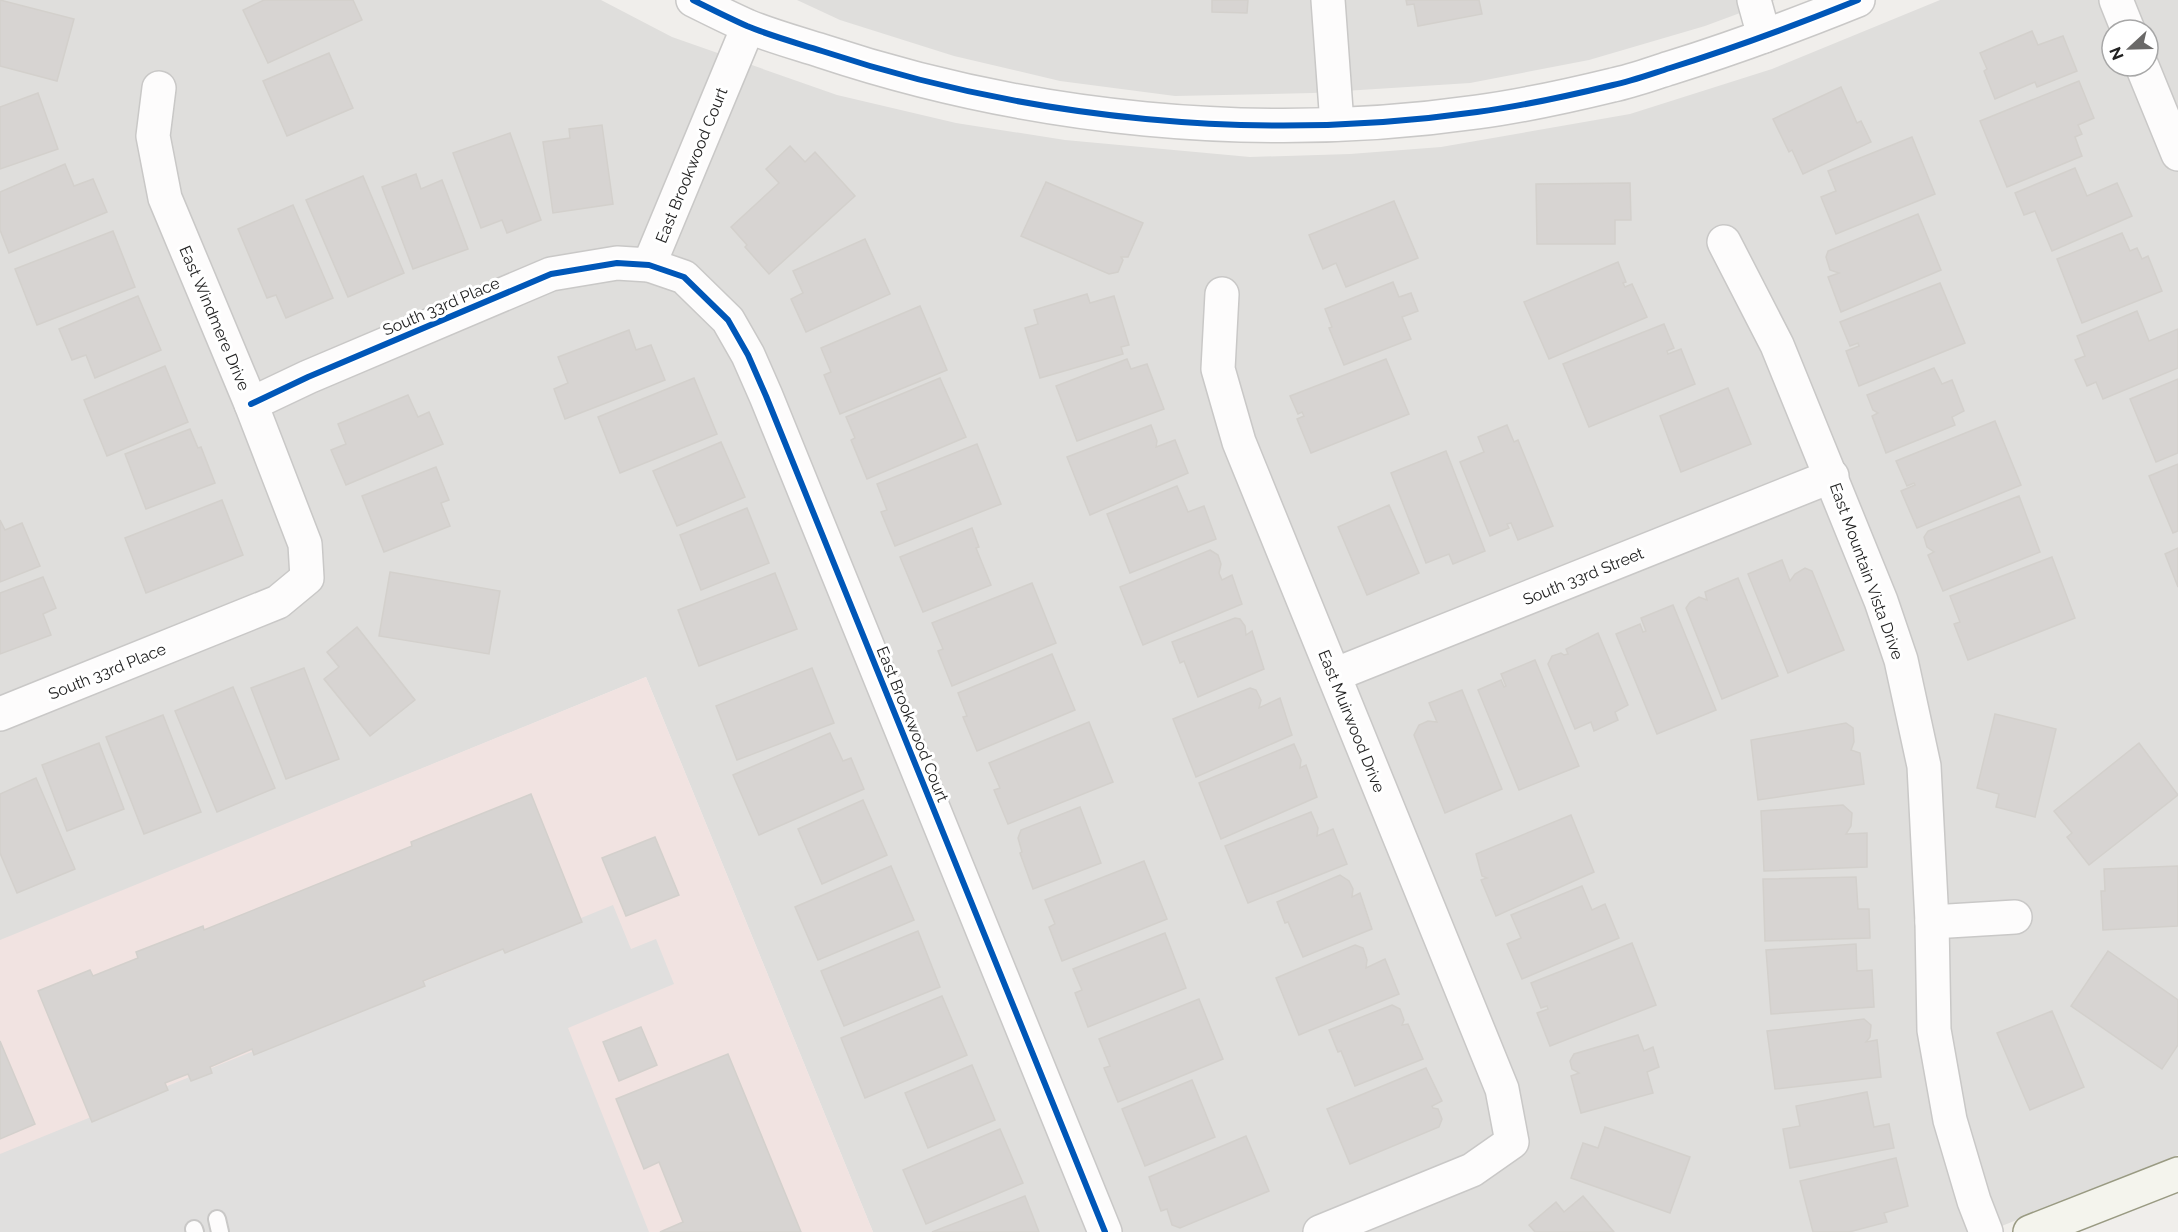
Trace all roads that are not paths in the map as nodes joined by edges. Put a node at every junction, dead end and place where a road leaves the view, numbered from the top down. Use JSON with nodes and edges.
{"nodes":[{"id":1,"x":693,"y":0,"type":"edge"},
{"id":2,"x":1328,"y":0,"type":"edge"},
{"id":3,"x":1754,"y":0,"type":"edge"},
{"id":4,"x":1858,"y":0,"type":"edge"},
{"id":5,"x":2116,"y":0,"type":"edge"},
{"id":6,"x":2123,"y":18,"type":"edge"},
{"id":7,"x":748,"y":27,"type":"junction"},
{"id":8,"x":1764,"y":36,"type":"junction"},
{"id":9,"x":2147,"y":78,"type":"edge"},
{"id":10,"x":159,"y":88,"type":"dead end"},
{"id":11,"x":1337,"y":124,"type":"junction"},
{"id":12,"x":2178,"y":154,"type":"edge"},
{"id":13,"x":1724,"y":242,"type":"dead end"},
{"id":14,"x":649,"y":266,"type":"junction"},
{"id":15,"x":1222,"y":294,"type":"dead end"},
{"id":16,"x":251,"y":404,"type":"junction"},
{"id":17,"x":1832,"y":476,"type":"junction"},
{"id":18,"x":308,"y":578,"type":"joint"},
{"id":19,"x":1334,"y":675,"type":"junction"},
{"id":20,"x":0,"y":714,"type":"edge"},
{"id":21,"x":2015,"y":917,"type":"dead end"},
{"id":22,"x":1932,"y":922,"type":"junction"},
{"id":23,"x":2178,"y":1174,"type":"edge"},
{"id":24,"x":1105,"y":1232,"type":"edge"},
{"id":25,"x":1320,"y":1232,"type":"edge"},
{"id":26,"x":1986,"y":1232,"type":"edge"},
{"id":27,"x":2030,"y":1232,"type":"edge"}],
"edges":[{"from":1,"to":7,"type":"street"},
{"from":2,"to":11,"type":"street"},
{"from":3,"to":8,"type":"street"},
{"from":4,"to":8,"type":"street"},
{"from":5,"to":6,"type":"street"},
{"from":7,"to":11,"type":"street"},
{"from":7,"to":14,"type":"street","name":"East Brookwood Court"},
{"from":8,"to":11,"type":"street"},
{"from":9,"to":12,"type":"street"},
{"from":10,"to":16,"type":"street","name":"East Windmere Drive"},
{"from":13,"to":17,"type":"street","name":"East Mountain Vista Drive"},
{"from":14,"to":16,"type":"street","name":"South 33rd Place"},
{"from":14,"to":24,"type":"street","name":"East Brookwood Court"},
{"from":15,"to":19,"type":"street","name":"East Muirwood Drive"},
{"from":16,"to":18,"type":"street","name":"East Windmere Drive"},
{"from":17,"to":19,"type":"street","name":"South 33rd Street"},
{"from":17,"to":22,"type":"street","name":"East Mountain Vista Drive"},
{"from":18,"to":20,"type":"street","name":"South 33rd Place"},
{"from":19,"to":25,"type":"street","name":"East Muirwood Drive"},
{"from":21,"to":22,"type":"street"},
{"from":22,"to":26,"type":"street","name":"East Mountain Vista Drive"},
{"from":23,"to":27,"type":"main road"}]}
